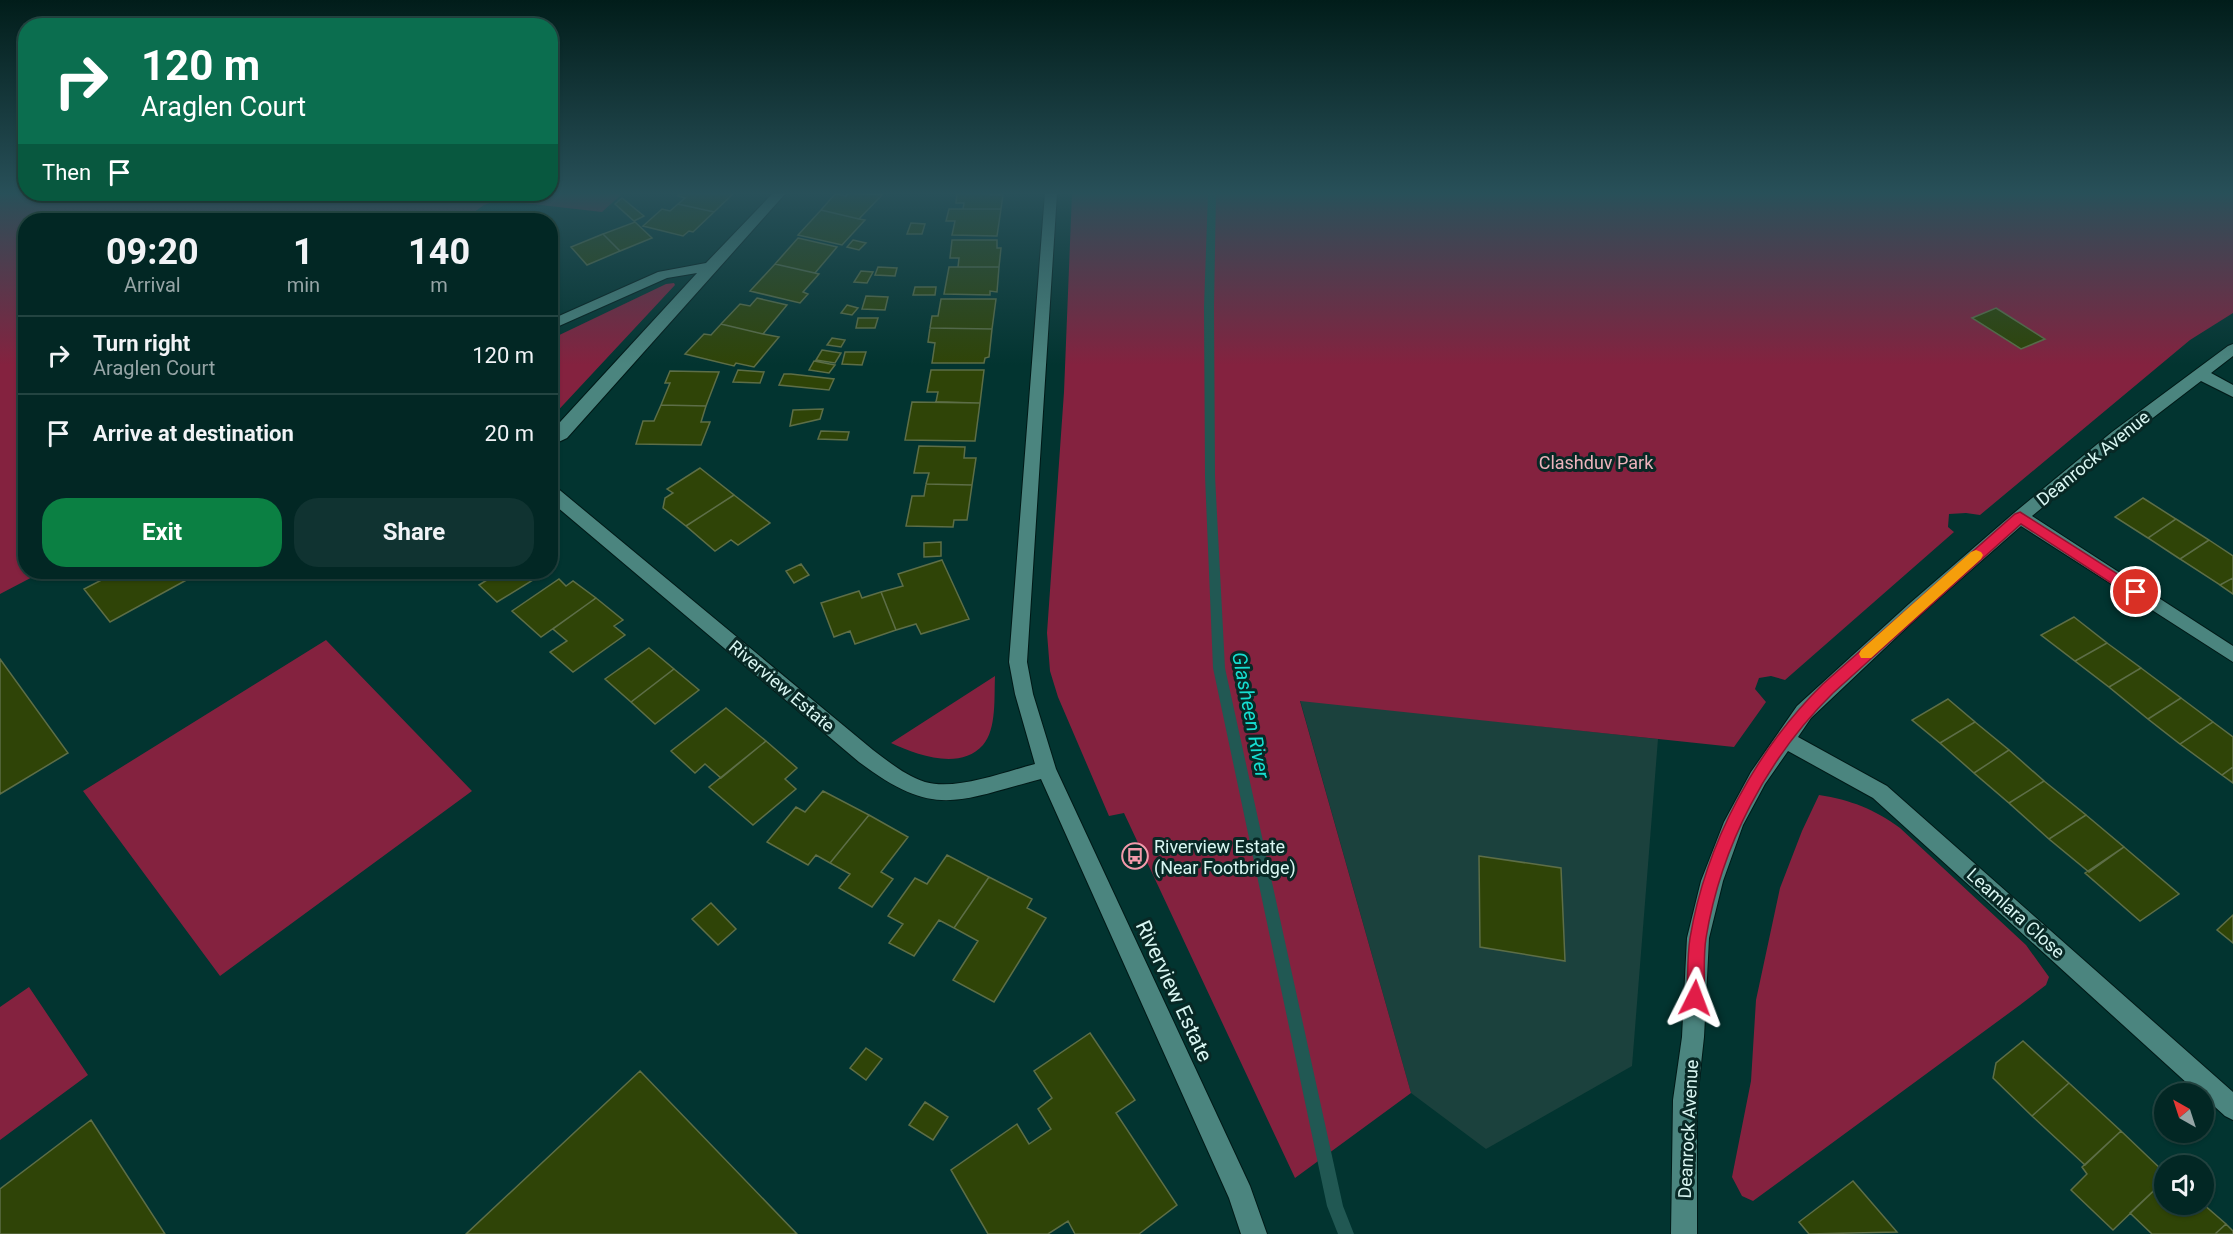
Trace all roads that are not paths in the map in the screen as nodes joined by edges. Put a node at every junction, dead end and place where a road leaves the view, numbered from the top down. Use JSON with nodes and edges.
{"nodes":[{"id":1,"x":725,"y":251,"type":"edge"},
{"id":2,"x":1048,"y":251,"type":"edge"},
{"id":3,"x":711,"y":266,"type":"junction"},
{"id":4,"x":558,"y":322,"type":"edge"},
{"id":5,"x":2233,"y":349,"type":"edge"},
{"id":6,"x":2201,"y":374,"type":"junction"},
{"id":7,"x":2233,"y":392,"type":"edge"},
{"id":8,"x":558,"y":436,"type":"edge"},
{"id":9,"x":558,"y":498,"type":"edge"},
{"id":10,"x":2020,"y":517,"type":"junction"},
{"id":11,"x":2233,"y":655,"type":"edge"},
{"id":12,"x":1784,"y":739,"type":"junction"},
{"id":13,"x":1046,"y":769,"type":"junction"},
{"id":14,"x":2233,"y":1108,"type":"edge"},
{"id":15,"x":1254,"y":1234,"type":"edge"},
{"id":16,"x":1684,"y":1234,"type":"edge"}],
"edges":[{"from":1,"to":3,"type":"street"},
{"from":2,"to":13,"type":"street","name":"Riverview Estate"},
{"from":3,"to":4,"type":"street"},
{"from":3,"to":8,"type":"street"},
{"from":5,"to":6,"type":"street","name":"Deanrock Avenue"},
{"from":6,"to":7,"type":"street"},
{"from":6,"to":10,"type":"street","name":"Deanrock Avenue"},
{"from":9,"to":13,"type":"street","name":"Riverview Estate"},
{"from":10,"to":11,"type":"street"},
{"from":10,"to":12,"type":"street","name":"Deanrock Avenue"},
{"from":12,"to":14,"type":"street","name":"Leamlara Close"},
{"from":12,"to":16,"type":"street","name":"Deanrock Avenue"},
{"from":13,"to":15,"type":"street","name":"Riverview Estate"}]}
